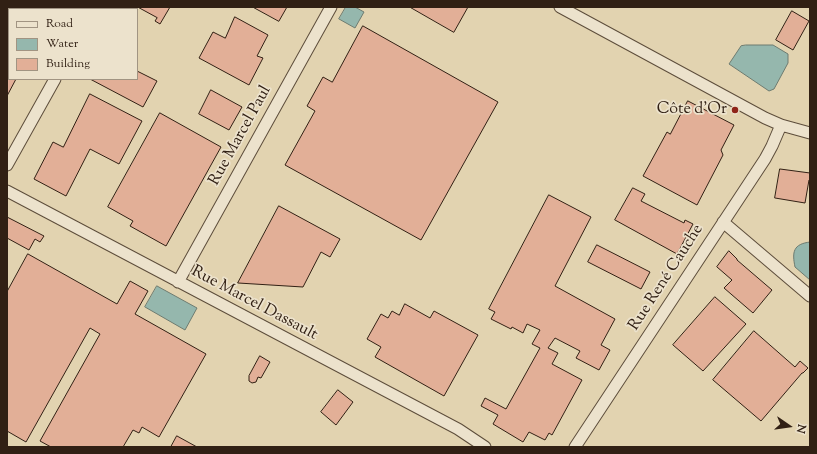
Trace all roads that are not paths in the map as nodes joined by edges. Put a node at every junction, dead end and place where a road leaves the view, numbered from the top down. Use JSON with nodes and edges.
{"nodes":[{"id":1,"x":331,"y":7,"type":"edge"},
{"id":2,"x":560,"y":7,"type":"edge"},
{"id":3,"x":54,"y":80,"type":"edge"},
{"id":4,"x":781,"y":126,"type":"junction"},
{"id":5,"x":810,"y":133,"type":"edge"},
{"id":6,"x":7,"y":165,"type":"edge"},
{"id":7,"x":7,"y":191,"type":"edge"},
{"id":8,"x":723,"y":222,"type":"junction"},
{"id":9,"x":178,"y":282,"type":"junction"},
{"id":10,"x":810,"y":296,"type":"edge"},
{"id":11,"x":485,"y":447,"type":"edge"},
{"id":12,"x":575,"y":447,"type":"edge"}],
"edges":[{"from":1,"to":9,"type":"street","name":"Rue Marcel Paul"},
{"from":2,"to":4,"type":"street"},
{"from":3,"to":6,"type":"street"},
{"from":4,"to":5,"type":"street"},
{"from":4,"to":8,"type":"street","name":"Rue René Cauche"},
{"from":7,"to":9,"type":"street","name":"Rue Marcel Dassault"},
{"from":8,"to":10,"type":"street"},
{"from":8,"to":12,"type":"street","name":"Rue René Cauche"},
{"from":9,"to":11,"type":"street","name":"Rue Marcel Dassault"}]}
